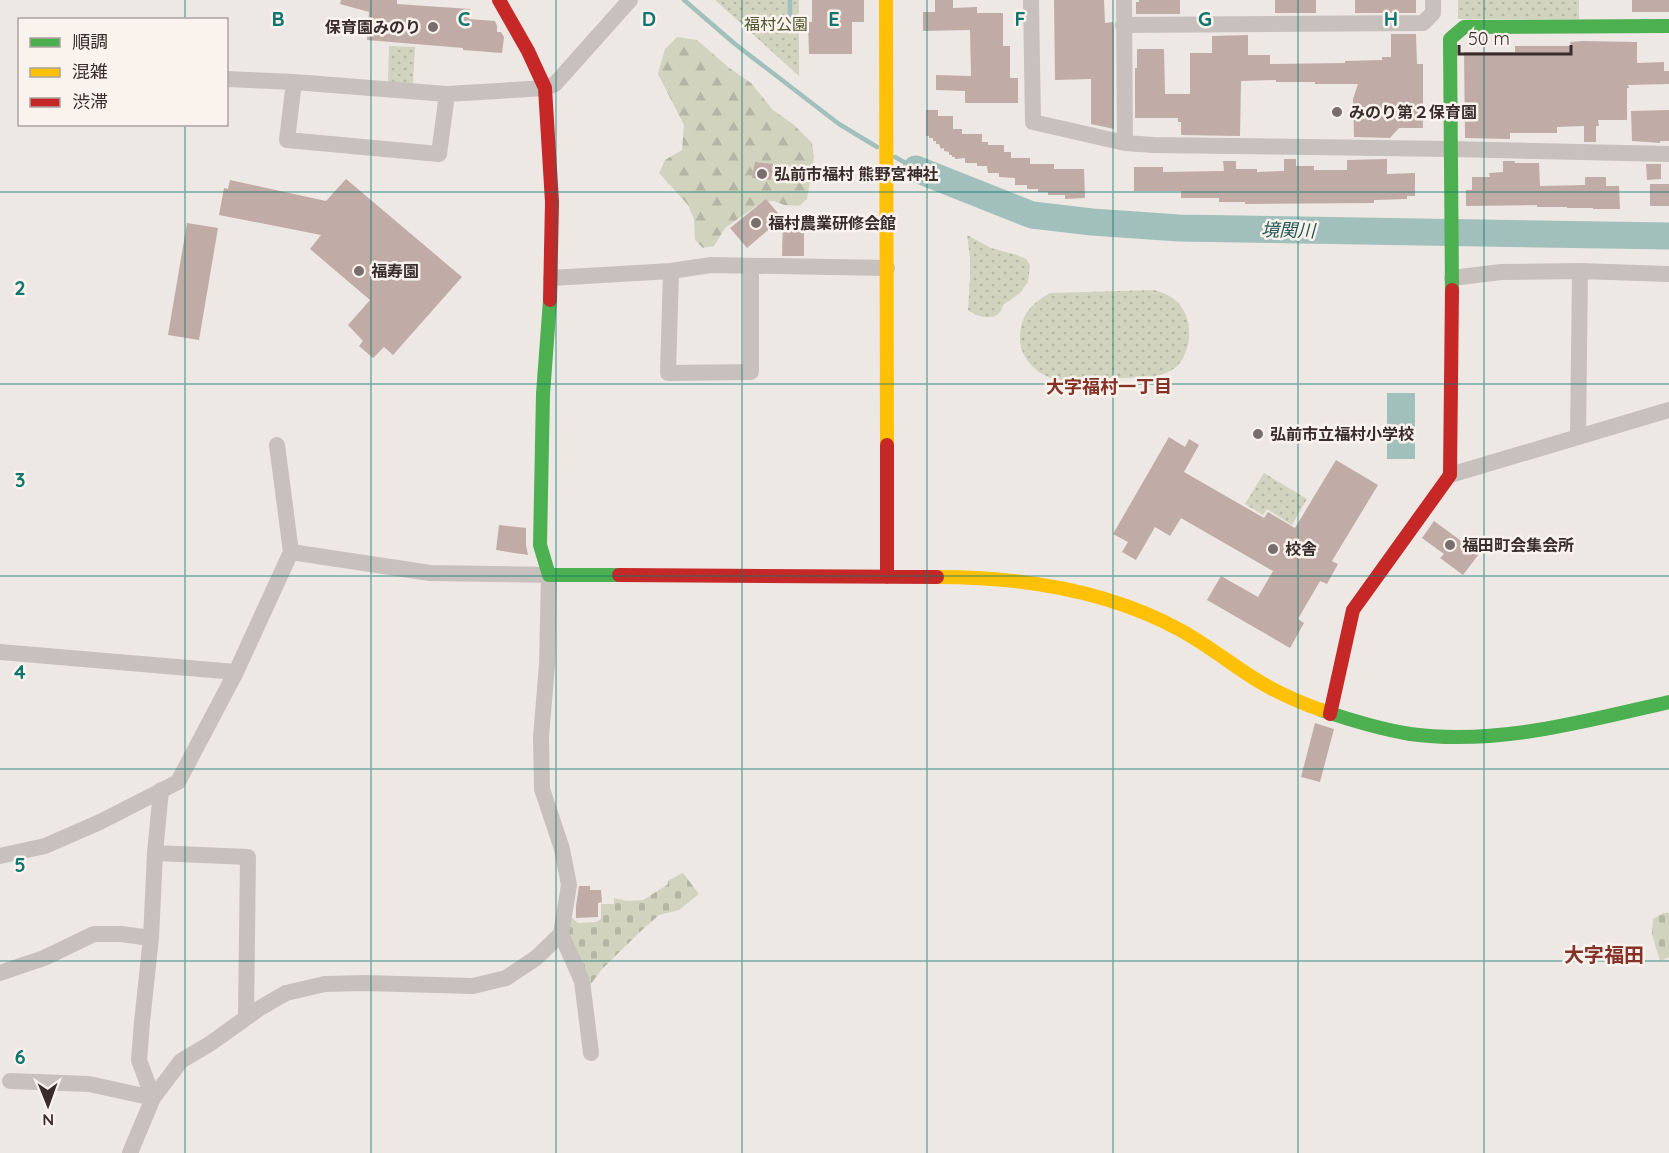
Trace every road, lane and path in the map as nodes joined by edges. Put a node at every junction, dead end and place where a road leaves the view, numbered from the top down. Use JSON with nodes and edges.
{"nodes":[{"id":1,"x":499,"y":0,"type":"edge"},
{"id":2,"x":630,"y":0,"type":"edge"},
{"id":3,"x":886,"y":0,"type":"edge"},
{"id":4,"x":1031,"y":0,"type":"edge"},
{"id":5,"x":1124,"y":0,"type":"edge"},
{"id":6,"x":1433,"y":0,"type":"edge"},
{"id":7,"x":1124,"y":25,"type":"junction"},
{"id":8,"x":1669,"y":26,"type":"edge"},
{"id":9,"x":228,"y":79,"type":"edge"},
{"id":10,"x":294,"y":82,"type":"junction"},
{"id":11,"x":545,"y":88,"type":"junction"},
{"id":12,"x":447,"y":94,"type":"junction"},
{"id":13,"x":1125,"y":143,"type":"junction"},
{"id":14,"x":1451,"y":149,"type":"junction"},
{"id":15,"x":1669,"y":154,"type":"edge"},
{"id":16,"x":751,"y":266,"type":"junction"},
{"id":17,"x":887,"y":268,"type":"junction"},
{"id":18,"x":671,"y":271,"type":"junction"},
{"id":19,"x":1580,"y":271,"type":"junction"},
{"id":20,"x":1669,"y":274,"type":"edge"},
{"id":21,"x":551,"y":278,"type":"junction"},
{"id":22,"x":1452,"y":278,"type":"junction"},
{"id":23,"x":1669,"y":410,"type":"edge"},
{"id":24,"x":1578,"y":437,"type":"junction"},
{"id":25,"x":277,"y":445,"type":"dead end"},
{"id":26,"x":1450,"y":475,"type":"junction"},
{"id":27,"x":291,"y":552,"type":"junction"},
{"id":28,"x":549,"y":575,"type":"junction"},
{"id":29,"x":886,"y":577,"type":"junction"},
{"id":30,"x":0,"y":652,"type":"edge"},
{"id":31,"x":236,"y":672,"type":"junction"},
{"id":32,"x":1669,"y":702,"type":"edge"},
{"id":33,"x":1330,"y":714,"type":"junction"},
{"id":34,"x":161,"y":790,"type":"junction"},
{"id":35,"x":155,"y":853,"type":"junction"},
{"id":36,"x":0,"y":856,"type":"edge"},
{"id":37,"x":561,"y":934,"type":"junction"},
{"id":38,"x":151,"y":938,"type":"junction"},
{"id":39,"x":0,"y":973,"type":"edge"},
{"id":40,"x":246,"y":1018,"type":"junction"},
{"id":41,"x":591,"y":1053,"type":"dead end"},
{"id":42,"x":10,"y":1081,"type":"dead end"},
{"id":43,"x":153,"y":1098,"type":"junction"},
{"id":44,"x":130,"y":1153,"type":"edge"}],
"edges":[{"from":1,"to":11,"type":"street"},
{"from":2,"to":11,"type":"street"},
{"from":3,"to":17,"type":"street"},
{"from":4,"to":13,"type":"street"},
{"from":5,"to":7,"type":"street"},
{"from":6,"to":7,"type":"street"},
{"from":7,"to":13,"type":"street"},
{"from":8,"to":14,"type":"street"},
{"from":9,"to":10,"type":"street"},
{"from":10,"to":12,"type":"street"},
{"from":10,"to":12,"type":"street"},
{"from":11,"to":12,"type":"street"},
{"from":11,"to":21,"type":"street"},
{"from":13,"to":14,"type":"street"},
{"from":14,"to":15,"type":"street"},
{"from":14,"to":22,"type":"street"},
{"from":16,"to":17,"type":"street"},
{"from":16,"to":18,"type":"street"},
{"from":16,"to":18,"type":"street"},
{"from":17,"to":29,"type":"street"},
{"from":18,"to":21,"type":"street"},
{"from":19,"to":20,"type":"street"},
{"from":19,"to":22,"type":"street"},
{"from":19,"to":24,"type":"street"},
{"from":21,"to":28,"type":"street"},
{"from":22,"to":26,"type":"street"},
{"from":23,"to":24,"type":"street"},
{"from":24,"to":26,"type":"street"},
{"from":25,"to":27,"type":"street"},
{"from":26,"to":33,"type":"street"},
{"from":27,"to":28,"type":"street"},
{"from":27,"to":31,"type":"street"},
{"from":28,"to":29,"type":"street"},
{"from":28,"to":37,"type":"street"},
{"from":29,"to":33,"type":"street"},
{"from":30,"to":31,"type":"street"},
{"from":31,"to":34,"type":"street"},
{"from":32,"to":33,"type":"street"},
{"from":34,"to":35,"type":"street"},
{"from":34,"to":36,"type":"street"},
{"from":35,"to":38,"type":"street"},
{"from":35,"to":40,"type":"street"},
{"from":37,"to":40,"type":"street"},
{"from":37,"to":41,"type":"street"},
{"from":38,"to":39,"type":"street"},
{"from":38,"to":43,"type":"street"},
{"from":40,"to":43,"type":"street"},
{"from":42,"to":43,"type":"street"},
{"from":43,"to":44,"type":"street"}]}
